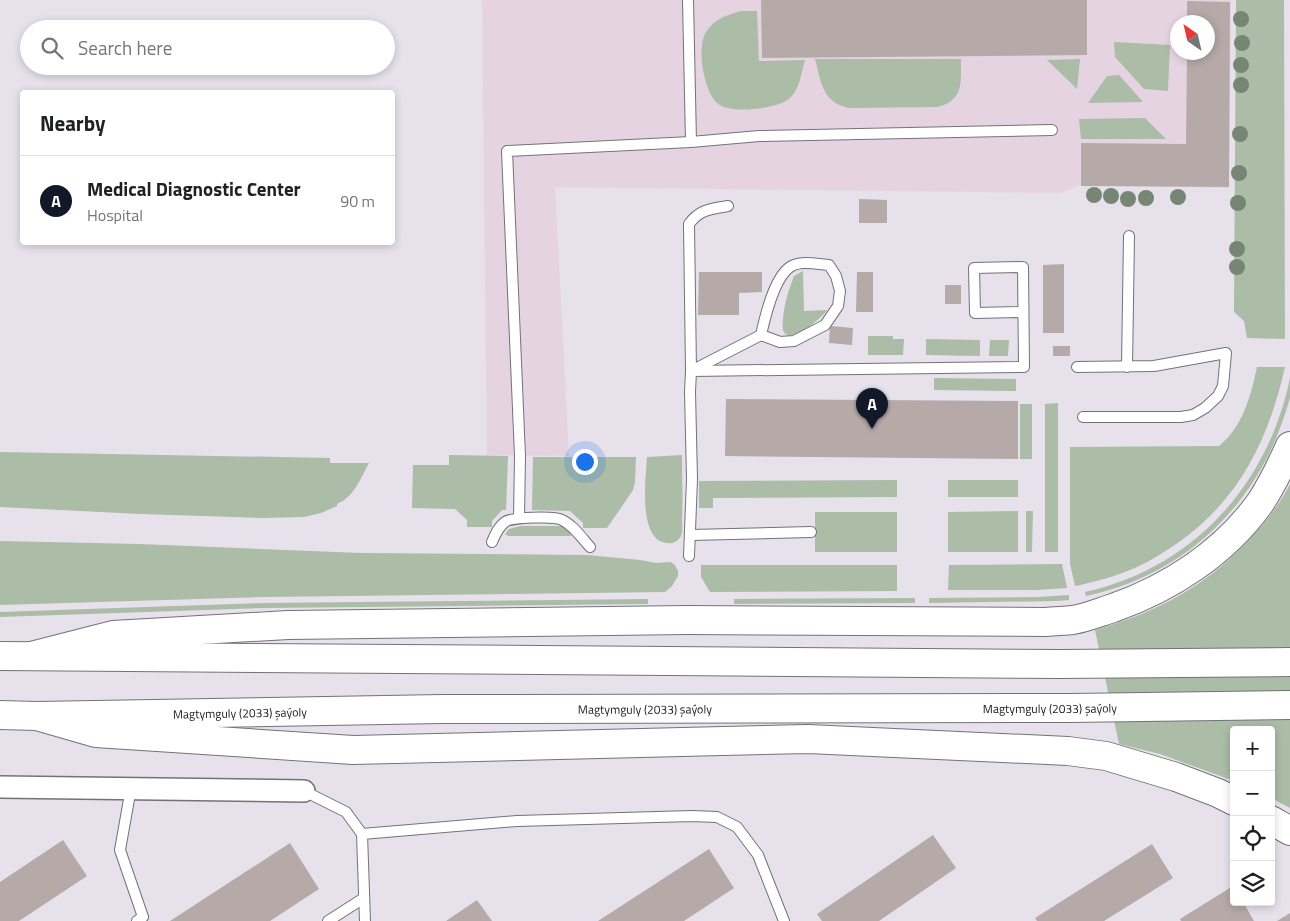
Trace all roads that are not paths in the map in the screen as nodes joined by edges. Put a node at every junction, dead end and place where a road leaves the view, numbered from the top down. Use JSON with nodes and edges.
{"nodes":[{"id":1,"x":688,"y":0,"type":"edge"},
{"id":2,"x":1052,"y":130,"type":"dead end"},
{"id":3,"x":692,"y":142,"type":"junction"},
{"id":4,"x":728,"y":206,"type":"dead end"},
{"id":5,"x":1129,"y":236,"type":"dead end"},
{"id":6,"x":1023,"y":312,"type":"junction"},
{"id":7,"x":761,"y":336,"type":"junction"},
{"id":8,"x":1077,"y":367,"type":"dead end"},
{"id":9,"x":1127,"y":367,"type":"junction"},
{"id":10,"x":691,"y":371,"type":"junction"},
{"id":11,"x":1083,"y":417,"type":"dead end"},
{"id":12,"x":1290,"y":446,"type":"edge"},
{"id":13,"x":519,"y":518,"type":"junction"},
{"id":14,"x":811,"y":532,"type":"dead end"},
{"id":15,"x":690,"y":535,"type":"junction"},
{"id":16,"x":492,"y":542,"type":"dead end"},
{"id":17,"x":590,"y":547,"type":"dead end"},
{"id":18,"x":689,"y":556,"type":"dead end"},
{"id":19,"x":0,"y":656,"type":"edge"},
{"id":20,"x":31,"y":656,"type":"junction"},
{"id":21,"x":1290,"y":662,"type":"edge"},
{"id":22,"x":1290,"y":705,"type":"edge"},
{"id":23,"x":0,"y":715,"type":"edge"},
{"id":24,"x":37,"y":716,"type":"junction"},
{"id":25,"x":0,"y":787,"type":"edge"},
{"id":26,"x":131,"y":788,"type":"junction"},
{"id":27,"x":304,"y":791,"type":"joint"},
{"id":28,"x":1230,"y":799,"type":"edge"},
{"id":29,"x":1275,"y":822,"type":"edge"},
{"id":30,"x":1290,"y":831,"type":"edge"},
{"id":31,"x":362,"y":834,"type":"junction"},
{"id":32,"x":364,"y":898,"type":"junction"},
{"id":33,"x":138,"y":921,"type":"edge"},
{"id":34,"x":328,"y":921,"type":"edge"},
{"id":35,"x":365,"y":921,"type":"edge"},
{"id":36,"x":784,"y":921,"type":"edge"}],
"edges":[{"from":1,"to":3,"type":"lane"},
{"from":2,"to":3,"type":"lane"},
{"from":3,"to":13,"type":"lane"},
{"from":4,"to":10,"type":"lane"},
{"from":5,"to":9,"type":"lane"},
{"from":6,"to":6,"type":"lane"},
{"from":6,"to":10,"type":"lane"},
{"from":7,"to":7,"type":"lane"},
{"from":7,"to":10,"type":"lane"},
{"from":8,"to":9,"type":"lane"},
{"from":9,"to":11,"type":"lane"},
{"from":10,"to":15,"type":"lane"},
{"from":12,"to":20,"type":"main road"},
{"from":13,"to":16,"type":"lane"},
{"from":13,"to":17,"type":"lane"},
{"from":14,"to":15,"type":"lane"},
{"from":15,"to":18,"type":"lane"},
{"from":19,"to":20,"type":"main road"},
{"from":20,"to":21,"type":"main road"},
{"from":22,"to":24,"type":"main road","name":"Magtymguly (2033) şaýoly"},
{"from":23,"to":24,"type":"main road","name":"Magtymguly (2033) şaýoly"},
{"from":24,"to":28,"type":"main road"},
{"from":25,"to":26,"type":"street"},
{"from":26,"to":27,"type":"street"},
{"from":26,"to":33,"type":"lane"},
{"from":27,"to":31,"type":"lane"},
{"from":29,"to":30,"type":"main road"},
{"from":31,"to":32,"type":"lane"},
{"from":31,"to":36,"type":"lane"},
{"from":32,"to":34,"type":"lane"},
{"from":32,"to":35,"type":"lane"}]}
